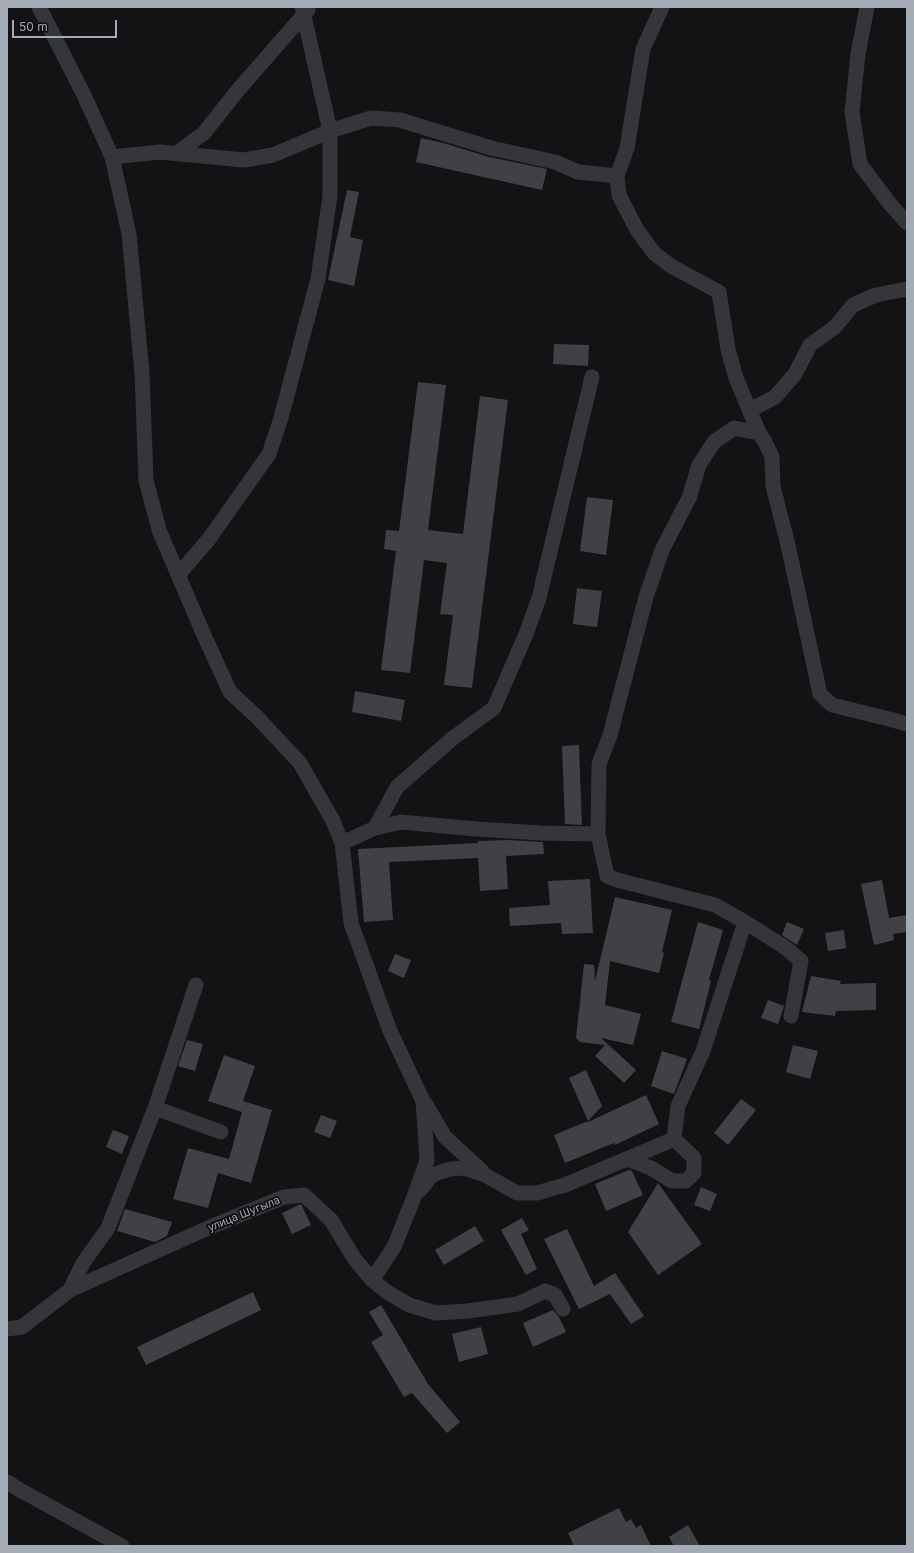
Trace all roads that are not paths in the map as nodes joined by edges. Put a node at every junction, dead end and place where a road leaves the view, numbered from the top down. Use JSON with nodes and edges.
{"nodes":[{"id":1,"x":39,"y":7,"type":"edge"},
{"id":2,"x":662,"y":7,"type":"edge"},
{"id":3,"x":867,"y":7,"type":"edge"},
{"id":4,"x":306,"y":9,"type":"edge"},
{"id":5,"x":330,"y":131,"type":"junction"},
{"id":6,"x":177,"y":153,"type":"junction"},
{"id":7,"x":112,"y":158,"type":"junction"},
{"id":8,"x":617,"y":176,"type":"junction"},
{"id":9,"x":907,"y":223,"type":"edge"},
{"id":10,"x":907,"y":289,"type":"edge"},
{"id":11,"x":592,"y":376,"type":"dead end"},
{"id":12,"x":750,"y":410,"type":"junction"},
{"id":13,"x":759,"y":433,"type":"junction"},
{"id":14,"x":178,"y":575,"type":"junction"},
{"id":15,"x":907,"y":724,"type":"edge"},
{"id":16,"x":375,"y":828,"type":"junction"},
{"id":17,"x":598,"y":834,"type":"junction"},
{"id":18,"x":342,"y":843,"type":"junction"},
{"id":19,"x":745,"y":922,"type":"junction"},
{"id":20,"x":196,"y":985,"type":"dead end"},
{"id":21,"x":790,"y":1016,"type":"dead end"},
{"id":22,"x":423,"y":1101,"type":"junction"},
{"id":23,"x":155,"y":1108,"type":"junction"},
{"id":24,"x":221,"y":1132,"type":"dead end"},
{"id":25,"x":674,"y":1139,"type":"junction"},
{"id":26,"x":627,"y":1160,"type":"junction"},
{"id":27,"x":485,"y":1175,"type":"junction"},
{"id":28,"x":414,"y":1197,"type":"junction"},
{"id":29,"x":372,"y":1280,"type":"junction"},
{"id":30,"x":70,"y":1290,"type":"junction"},
{"id":31,"x":563,"y":1309,"type":"dead end"},
{"id":32,"x":7,"y":1329,"type":"edge"},
{"id":33,"x":7,"y":1482,"type":"edge"},
{"id":34,"x":122,"y":1546,"type":"edge"}],
"edges":[{"from":1,"to":7,"type":"street"},
{"from":2,"to":8,"type":"street"},
{"from":3,"to":9,"type":"street"},
{"from":4,"to":5,"type":"street"},
{"from":4,"to":6,"type":"street"},
{"from":5,"to":6,"type":"street"},
{"from":5,"to":8,"type":"street"},
{"from":5,"to":14,"type":"street"},
{"from":6,"to":7,"type":"street"},
{"from":7,"to":14,"type":"street"},
{"from":8,"to":12,"type":"street"},
{"from":10,"to":12,"type":"street"},
{"from":11,"to":16,"type":"street"},
{"from":12,"to":13,"type":"street"},
{"from":13,"to":15,"type":"street"},
{"from":13,"to":17,"type":"street"},
{"from":14,"to":18,"type":"street"},
{"from":16,"to":17,"type":"street"},
{"from":16,"to":18,"type":"street"},
{"from":17,"to":19,"type":"street"},
{"from":18,"to":22,"type":"street"},
{"from":19,"to":21,"type":"street"},
{"from":19,"to":25,"type":"street"},
{"from":20,"to":23,"type":"street"},
{"from":22,"to":27,"type":"street"},
{"from":22,"to":28,"type":"street"},
{"from":23,"to":24,"type":"street"},
{"from":23,"to":30,"type":"street"},
{"from":25,"to":26,"type":"street"},
{"from":25,"to":26,"type":"street"},
{"from":26,"to":27,"type":"street"},
{"from":27,"to":28,"type":"street"},
{"from":28,"to":29,"type":"street"},
{"from":29,"to":30,"type":"street","name":"улица Шугыла"},
{"from":29,"to":31,"type":"street","name":"улица Шугыла"},
{"from":30,"to":32,"type":"street","name":"улица Шугыла"},
{"from":33,"to":34,"type":"street"}]}
